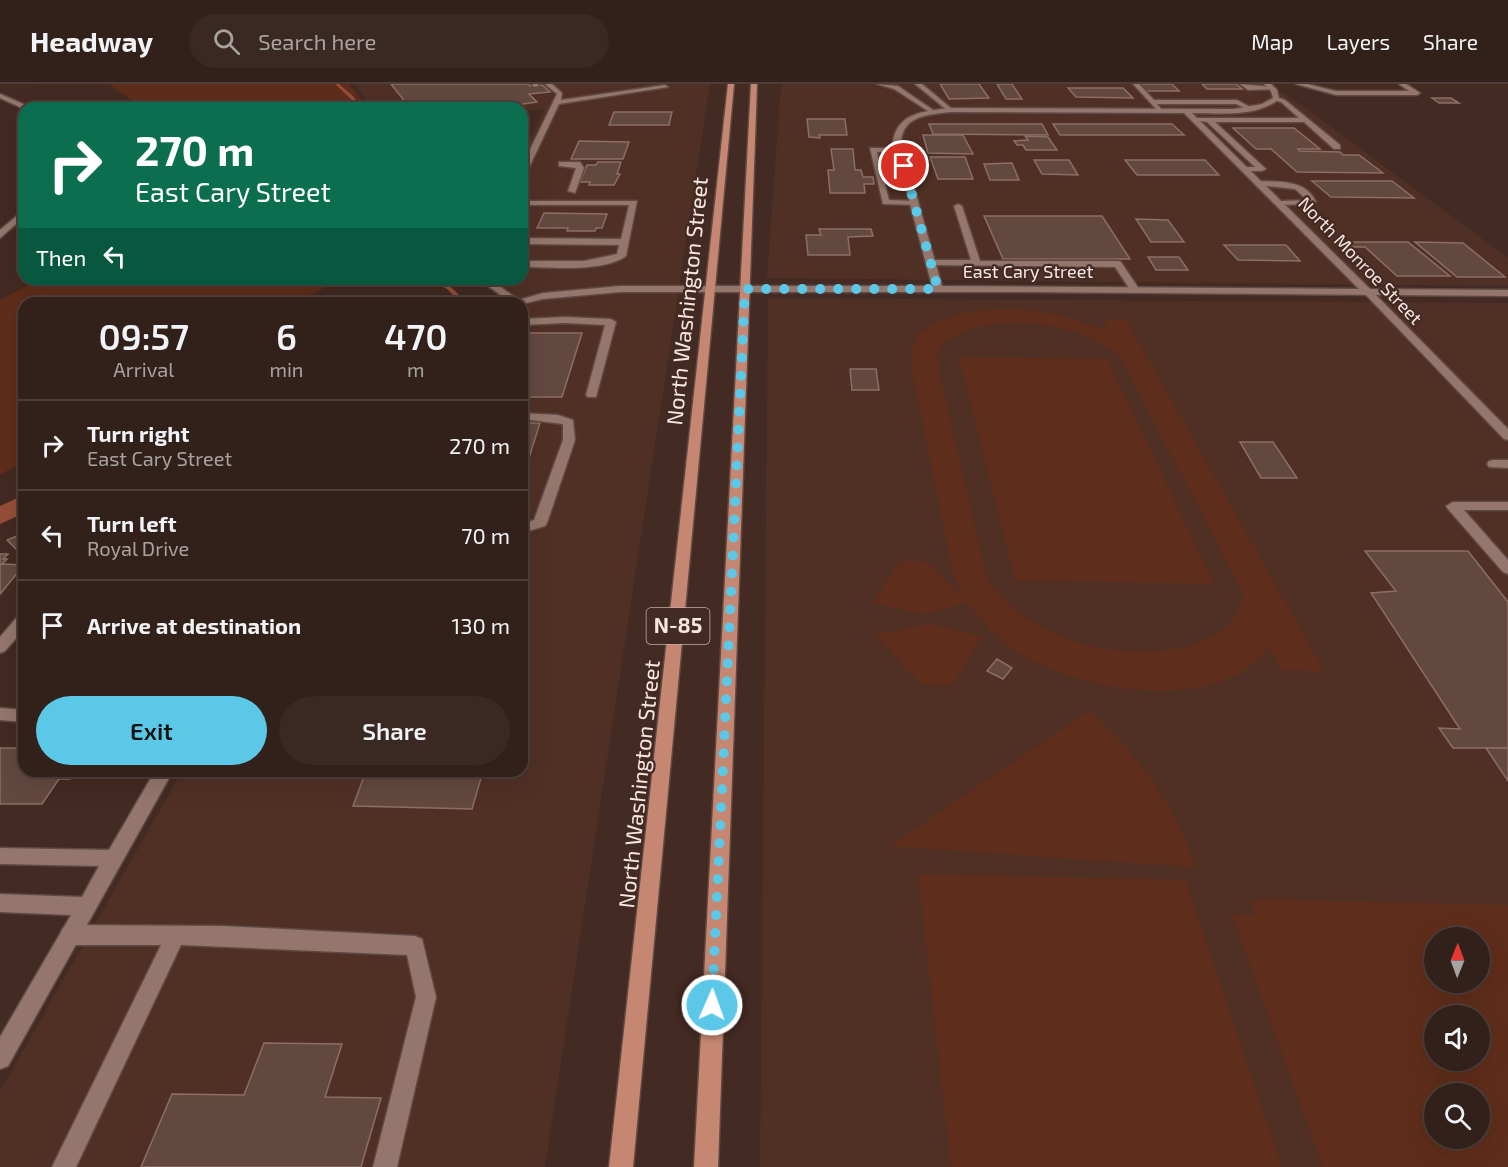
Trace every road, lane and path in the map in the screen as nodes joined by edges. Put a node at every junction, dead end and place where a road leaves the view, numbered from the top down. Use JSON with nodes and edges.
{"nodes":[{"id":1,"x":548,"y":84,"type":"edge"},
{"id":2,"x":731,"y":84,"type":"edge"},
{"id":3,"x":754,"y":84,"type":"edge"},
{"id":4,"x":880,"y":84,"type":"edge"},
{"id":5,"x":918,"y":84,"type":"edge"},
{"id":6,"x":1136,"y":84,"type":"edge"},
{"id":7,"x":1299,"y":84,"type":"edge"},
{"id":8,"x":1402,"y":84,"type":"edge"},
{"id":9,"x":1245,"y":86,"type":"edge"},
{"id":10,"x":1270,"y":86,"type":"edge"},
{"id":11,"x":665,"y":87,"type":"dead end"},
{"id":12,"x":0,"y":96,"type":"edge"},
{"id":13,"x":549,"y":98,"type":"dead end"},
{"id":14,"x":1276,"y":99,"type":"junction"},
{"id":15,"x":557,"y":101,"type":"junction"},
{"id":16,"x":1153,"y":102,"type":"junction"},
{"id":17,"x":1198,"y":102,"type":"junction"},
{"id":18,"x":1237,"y":102,"type":"junction"},
{"id":19,"x":18,"y":104,"type":"edge"},
{"id":20,"x":1251,"y":109,"type":"junction"},
{"id":21,"x":950,"y":110,"type":"junction"},
{"id":22,"x":1160,"y":111,"type":"junction"},
{"id":23,"x":1186,"y":111,"type":"junction"},
{"id":24,"x":1208,"y":111,"type":"junction"},
{"id":25,"x":933,"y":112,"type":"junction"},
{"id":26,"x":1197,"y":120,"type":"junction"},
{"id":27,"x":1305,"y":120,"type":"junction"},
{"id":28,"x":1210,"y":121,"type":"junction"},
{"id":29,"x":1337,"y":147,"type":"dead end"},
{"id":30,"x":899,"y":150,"type":"junction"},
{"id":31,"x":1233,"y":157,"type":"junction"},
{"id":32,"x":1250,"y":158,"type":"junction"},
{"id":33,"x":528,"y":161,"type":"edge"},
{"id":34,"x":562,"y":164,"type":"dead end"},
{"id":35,"x":1245,"y":169,"type":"junction"},
{"id":36,"x":1260,"y":183,"type":"junction"},
{"id":37,"x":572,"y":191,"type":"dead end"},
{"id":38,"x":528,"y":203,"type":"edge"},
{"id":39,"x":915,"y":203,"type":"junction"},
{"id":40,"x":1281,"y":203,"type":"junction"},
{"id":41,"x":958,"y":206,"type":"dead end"},
{"id":42,"x":18,"y":218,"type":"edge"},
{"id":43,"x":0,"y":235,"type":"edge"},
{"id":44,"x":528,"y":241,"type":"edge"},
{"id":45,"x":624,"y":242,"type":"junction"},
{"id":46,"x":931,"y":263,"type":"junction"},
{"id":47,"x":528,"y":264,"type":"edge"},
{"id":48,"x":977,"y":264,"type":"junction"},
{"id":49,"x":491,"y":285,"type":"edge"},
{"id":50,"x":711,"y":289,"type":"junction"},
{"id":51,"x":745,"y":289,"type":"junction"},
{"id":52,"x":938,"y":289,"type":"junction"},
{"id":53,"x":1134,"y":290,"type":"junction"},
{"id":54,"x":1367,"y":291,"type":"junction"},
{"id":55,"x":1508,"y":292,"type":"edge"},
{"id":56,"x":508,"y":297,"type":"edge"},
{"id":57,"x":528,"y":299,"type":"edge"},
{"id":58,"x":528,"y":322,"type":"edge"},
{"id":59,"x":592,"y":394,"type":"dead end"},
{"id":60,"x":528,"y":416,"type":"edge"},
{"id":61,"x":1508,"y":436,"type":"edge"},
{"id":62,"x":1493,"y":464,"type":"dead end"},
{"id":63,"x":1508,"y":464,"type":"edge"},
{"id":64,"x":1508,"y":506,"type":"edge"},
{"id":65,"x":528,"y":527,"type":"edge"},
{"id":66,"x":1508,"y":569,"type":"edge"},
{"id":67,"x":18,"y":626,"type":"edge"},
{"id":68,"x":0,"y":647,"type":"edge"},
{"id":69,"x":0,"y":714,"type":"edge"},
{"id":70,"x":18,"y":716,"type":"edge"},
{"id":71,"x":160,"y":777,"type":"edge"},
{"id":72,"x":0,"y":856,"type":"edge"},
{"id":73,"x":113,"y":858,"type":"junction"},
{"id":74,"x":0,"y":903,"type":"edge"},
{"id":75,"x":86,"y":906,"type":"junction"},
{"id":76,"x":70,"y":935,"type":"junction"},
{"id":77,"x":176,"y":935,"type":"junction"},
{"id":78,"x":0,"y":1058,"type":"edge"},
{"id":79,"x":64,"y":1167,"type":"edge"},
{"id":80,"x":385,"y":1167,"type":"edge"},
{"id":81,"x":621,"y":1167,"type":"edge"},
{"id":82,"x":706,"y":1167,"type":"edge"}],
"edges":[{"from":1,"to":15,"type":"street"},
{"from":2,"to":50,"type":"main road","name":"North Washington Street","number":"N-85"},
{"from":3,"to":51,"type":"main road","number":"N-85"},
{"from":4,"to":25,"type":"street"},
{"from":5,"to":21,"type":"street"},
{"from":6,"to":16,"type":"street"},
{"from":7,"to":8,"type":"street"},
{"from":9,"to":10,"type":"street"},
{"from":9,"to":18,"type":"street"},
{"from":10,"to":14,"type":"street"},
{"from":11,"to":15,"type":"street"},
{"from":12,"to":19,"type":"street"},
{"from":13,"to":15,"type":"street"},
{"from":14,"to":20,"type":"street"},
{"from":14,"to":27,"type":"street"},
{"from":15,"to":33,"type":"street"},
{"from":16,"to":17,"type":"street"},
{"from":16,"to":22,"type":"street"},
{"from":17,"to":18,"type":"street"},
{"from":17,"to":24,"type":"street"},
{"from":18,"to":20,"type":"street"},
{"from":20,"to":24,"type":"street"},
{"from":21,"to":22,"type":"street"},
{"from":21,"to":25,"type":"street"},
{"from":22,"to":23,"type":"street"},
{"from":23,"to":24,"type":"street"},
{"from":23,"to":26,"type":"street","name":"North Monroe Street"},
{"from":25,"to":30,"type":"street"},
{"from":26,"to":28,"type":"street"},
{"from":26,"to":31,"type":"street","name":"North Monroe Street"},
{"from":27,"to":28,"type":"street"},
{"from":27,"to":29,"type":"street"},
{"from":28,"to":32,"type":"street"},
{"from":30,"to":39,"type":"street"},
{"from":30,"to":39,"type":"street"},
{"from":31,"to":32,"type":"street"},
{"from":31,"to":35,"type":"street","name":"North Monroe Street"},
{"from":32,"to":35,"type":"street"},
{"from":34,"to":37,"type":"street"},
{"from":35,"to":36,"type":"street","name":"North Monroe Street"},
{"from":36,"to":40,"type":"street","name":"North Monroe Street"},
{"from":36,"to":40,"type":"street"},
{"from":38,"to":45,"type":"street"},
{"from":39,"to":46,"type":"street"},
{"from":40,"to":54,"type":"street","name":"North Monroe Street"},
{"from":41,"to":48,"type":"street"},
{"from":42,"to":43,"type":"street"},
{"from":44,"to":45,"type":"street"},
{"from":45,"to":47,"type":"street"},
{"from":46,"to":48,"type":"street"},
{"from":46,"to":52,"type":"street"},
{"from":48,"to":53,"type":"street"},
{"from":49,"to":56,"type":"street"},
{"from":50,"to":51,"type":"street","name":"East Cary Street"},
{"from":50,"to":57,"type":"street","name":"East Cary Street"},
{"from":50,"to":81,"type":"main road","name":"North Washington Street","number":"N-85"},
{"from":51,"to":52,"type":"street","name":"East Cary Street"},
{"from":51,"to":82,"type":"main road","number":"N-85"},
{"from":52,"to":53,"type":"street","name":"East Cary Street"},
{"from":53,"to":54,"type":"street","name":"East Cary Street"},
{"from":54,"to":55,"type":"street","name":"East Cary Street"},
{"from":54,"to":61,"type":"street","name":"North Monroe Street"},
{"from":58,"to":59,"type":"street"},
{"from":60,"to":65,"type":"street"},
{"from":62,"to":63,"type":"street"},
{"from":64,"to":66,"type":"street"},
{"from":67,"to":68,"type":"street"},
{"from":69,"to":70,"type":"street"},
{"from":71,"to":73,"type":"street"},
{"from":72,"to":73,"type":"street"},
{"from":73,"to":75,"type":"street"},
{"from":74,"to":75,"type":"street"},
{"from":75,"to":76,"type":"street"},
{"from":76,"to":77,"type":"street"},
{"from":76,"to":78,"type":"street"},
{"from":77,"to":79,"type":"street"},
{"from":77,"to":80,"type":"street"}]}
